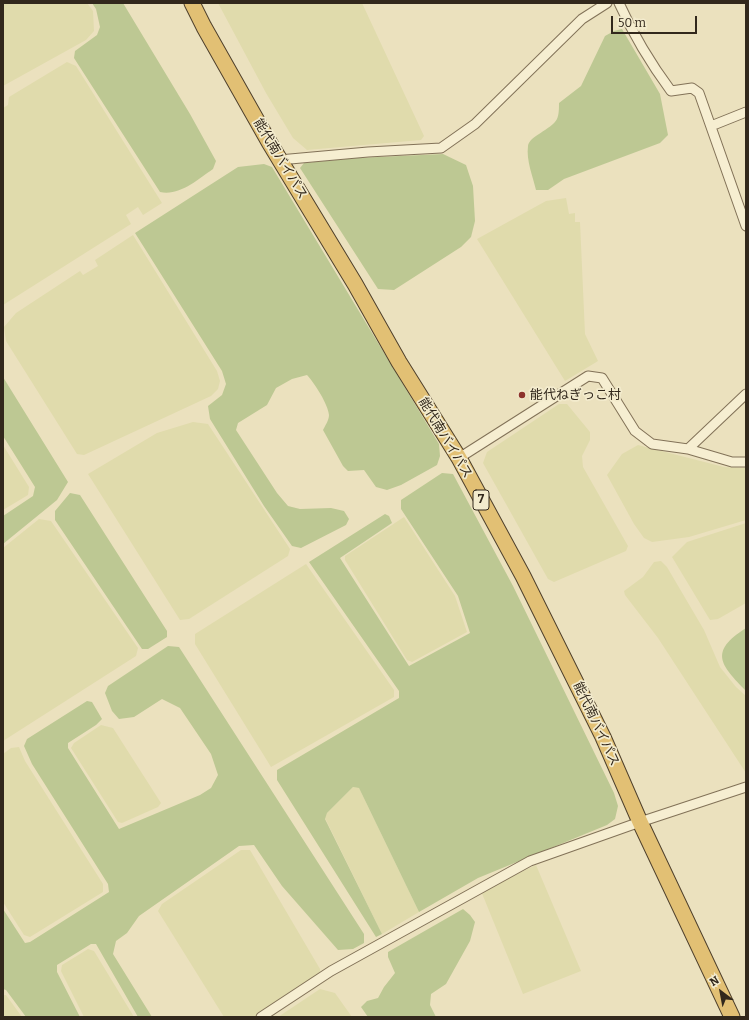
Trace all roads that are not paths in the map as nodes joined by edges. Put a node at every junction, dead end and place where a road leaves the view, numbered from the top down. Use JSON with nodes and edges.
{"nodes":[{"id":1,"x":192,"y":3,"type":"edge"},
{"id":2,"x":607,"y":3,"type":"edge"},
{"id":3,"x":619,"y":3,"type":"edge"},
{"id":4,"x":746,"y":112,"type":"edge"},
{"id":5,"x":711,"y":126,"type":"junction"},
{"id":6,"x":279,"y":160,"type":"junction"},
{"id":7,"x":746,"y":226,"type":"edge"},
{"id":8,"x":746,"y":394,"type":"edge"},
{"id":9,"x":688,"y":449,"type":"junction"},
{"id":10,"x":459,"y":458,"type":"junction"},
{"id":11,"x":746,"y":462,"type":"edge"},
{"id":12,"x":746,"y":787,"type":"edge"},
{"id":13,"x":640,"y":822,"type":"junction"},
{"id":14,"x":261,"y":1017,"type":"edge"},
{"id":15,"x":732,"y":1017,"type":"edge"}],
"edges":[{"from":1,"to":6,"type":"highway","name":"能代南バイパス","number":"7"},
{"from":2,"to":6,"type":"street"},
{"from":3,"to":5,"type":"street"},
{"from":4,"to":5,"type":"street"},
{"from":5,"to":7,"type":"street"},
{"from":6,"to":10,"type":"highway","name":"能代南バイパス","number":"7"},
{"from":8,"to":9,"type":"street"},
{"from":9,"to":10,"type":"street"},
{"from":9,"to":11,"type":"street"},
{"from":10,"to":13,"type":"highway","name":"能代南バイパス","number":"7"},
{"from":12,"to":13,"type":"street"},
{"from":13,"to":14,"type":"street"},
{"from":13,"to":15,"type":"highway","name":"能代南バイパス","number":"7"}]}
